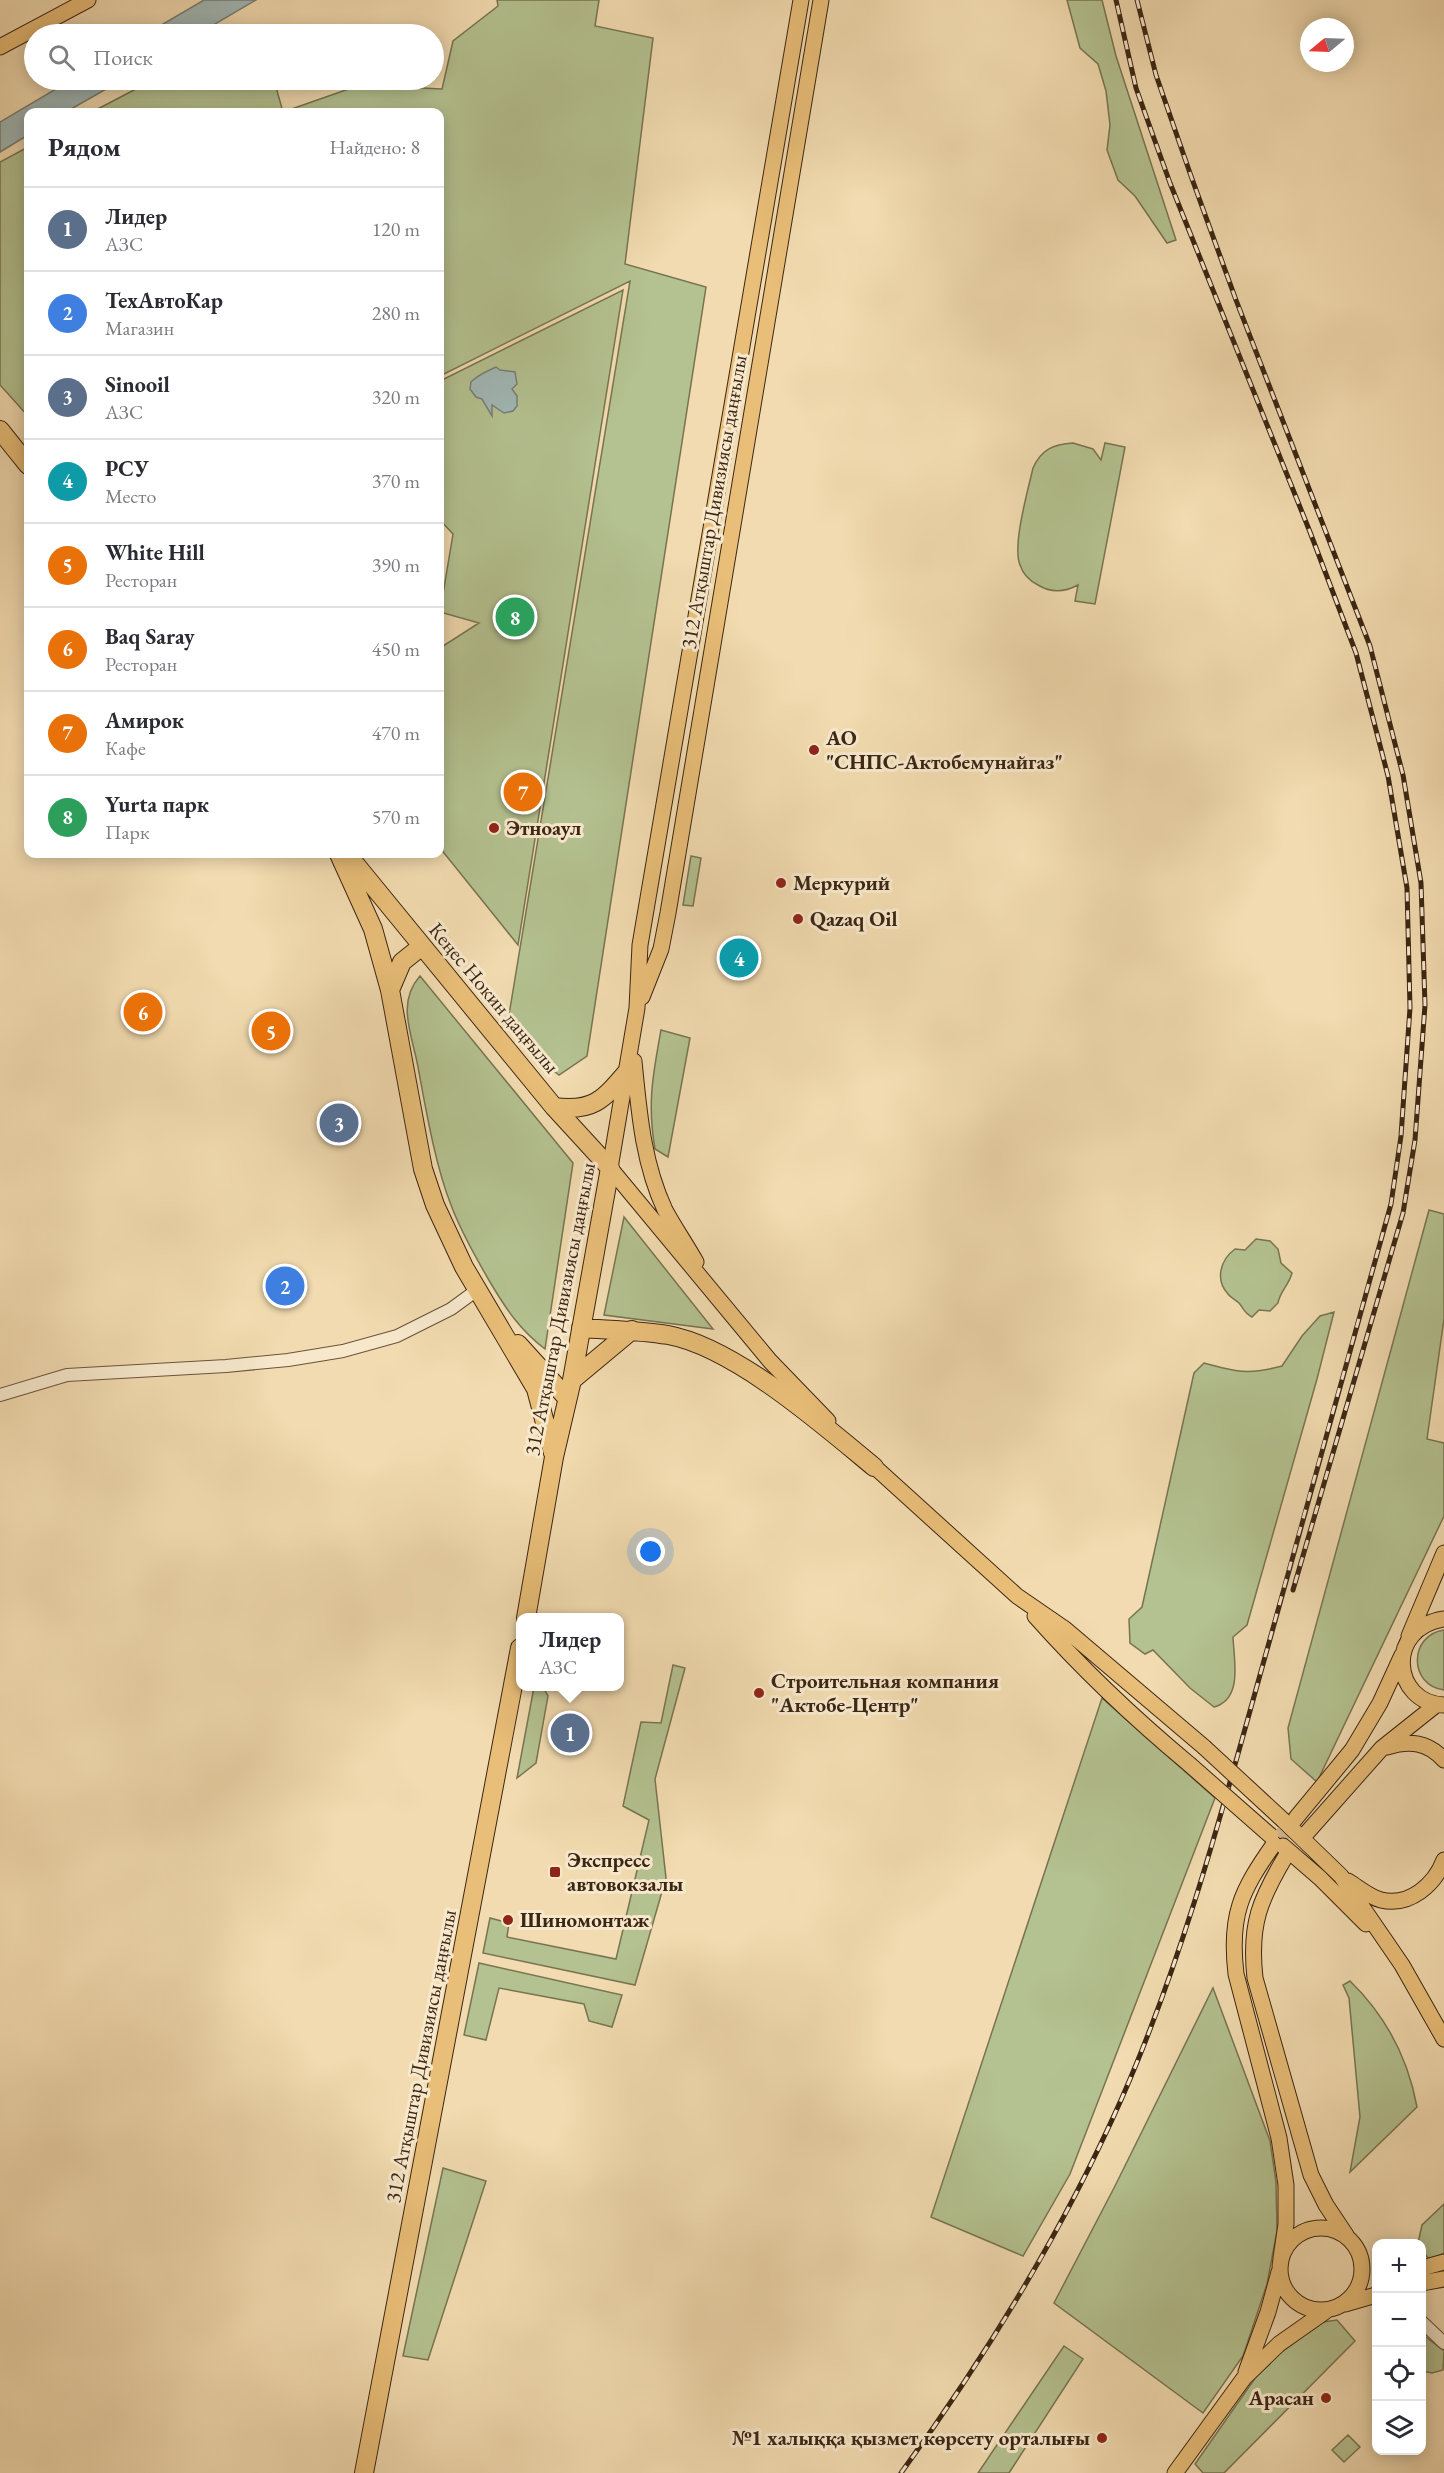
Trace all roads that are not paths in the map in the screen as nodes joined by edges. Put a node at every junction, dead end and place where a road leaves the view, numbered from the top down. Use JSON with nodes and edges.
{"nodes":[{"id":1,"x":88,"y":0,"type":"edge"},
{"id":2,"x":801,"y":0,"type":"edge"},
{"id":3,"x":821,"y":0,"type":"edge"},
{"id":4,"x":43,"y":24,"type":"edge"},
{"id":5,"x":24,"y":34,"type":"edge"},
{"id":6,"x":0,"y":47,"type":"edge"},
{"id":7,"x":768,"y":188,"type":"junction"},
{"id":8,"x":789,"y":191,"type":"junction"},
{"id":9,"x":0,"y":430,"type":"edge"},
{"id":10,"x":24,"y":460,"type":"edge"},
{"id":11,"x":681,"y":708,"type":"junction"},
{"id":12,"x":701,"y":712,"type":"junction"},
{"id":13,"x":658,"y":839,"type":"junction"},
{"id":14,"x":680,"y":843,"type":"junction"},
{"id":15,"x":340,"y":858,"type":"edge"},
{"id":16,"x":351,"y":858,"type":"edge"},
{"id":17,"x":422,"y":946,"type":"junction"},
{"id":18,"x":390,"y":990,"type":"junction"},
{"id":19,"x":638,"y":1008,"type":"junction"},
{"id":20,"x":632,"y":1041,"type":"junction"},
{"id":21,"x":627,"y":1072,"type":"junction"},
{"id":22,"x":554,"y":1107,"type":"junction"},
{"id":23,"x":610,"y":1168,"type":"junction"},
{"id":24,"x":477,"y":1290,"type":"junction"},
{"id":25,"x":726,"y":1310,"type":"junction"},
{"id":26,"x":500,"y":1327,"type":"junction"},
{"id":27,"x":581,"y":1328,"type":"junction"},
{"id":28,"x":632,"y":1330,"type":"junction"},
{"id":29,"x":572,"y":1380,"type":"junction"},
{"id":30,"x":0,"y":1395,"type":"edge"},
{"id":31,"x":567,"y":1398,"type":"junction"},
{"id":32,"x":554,"y":1457,"type":"junction"},
{"id":33,"x":874,"y":1467,"type":"junction"},
{"id":34,"x":1444,"y":1553,"type":"edge"},
{"id":35,"x":1017,"y":1596,"type":"junction"},
{"id":36,"x":527,"y":1613,"type":"edge"},
{"id":37,"x":1444,"y":1619,"type":"edge"},
{"id":38,"x":1404,"y":1648,"type":"junction"},
{"id":39,"x":516,"y":1669,"type":"edge"},
{"id":40,"x":1442,"y":1709,"type":"edge"},
{"id":41,"x":1382,"y":1748,"type":"junction"},
{"id":42,"x":1444,"y":1760,"type":"edge"},
{"id":43,"x":1288,"y":1822,"type":"junction"},
{"id":44,"x":1304,"y":1836,"type":"tunnel mouth"},
{"id":45,"x":1272,"y":1840,"type":"junction"},
{"id":46,"x":1287,"y":1854,"type":"tunnel mouth"},
{"id":47,"x":1444,"y":1860,"type":"edge"},
{"id":48,"x":1341,"y":1876,"type":"junction"},
{"id":49,"x":1402,"y":1965,"type":"junction"},
{"id":50,"x":1444,"y":2039,"type":"edge"},
{"id":51,"x":1351,"y":2240,"type":"junction"},
{"id":52,"x":1372,"y":2256,"type":"edge"},
{"id":53,"x":1444,"y":2262,"type":"edge"},
{"id":54,"x":1280,"y":2265,"type":"junction"},
{"id":55,"x":1426,"y":2267,"type":"edge"},
{"id":56,"x":1444,"y":2279,"type":"edge"},
{"id":57,"x":1426,"y":2282,"type":"edge"},
{"id":58,"x":1372,"y":2296,"type":"edge"},
{"id":59,"x":1358,"y":2300,"type":"junction"},
{"id":60,"x":1372,"y":2301,"type":"edge"},
{"id":61,"x":1332,"y":2308,"type":"junction"},
{"id":62,"x":1426,"y":2326,"type":"edge"},
{"id":63,"x":1444,"y":2343,"type":"edge"},
{"id":64,"x":1244,"y":2378,"type":"junction"},
{"id":65,"x":364,"y":2473,"type":"edge"},
{"id":66,"x":1175,"y":2473,"type":"edge"}],
"edges":[{"from":1,"to":4,"type":"main road"},
{"from":2,"to":7,"type":"main road","name":"312 Атқыштар Дивизиясы даңғылы"},
{"from":3,"to":8,"type":"main road","name":"312 Атқыштар Дивизиясы даңғылы"},
{"from":5,"to":6,"type":"main road"},
{"from":7,"to":8,"type":"main road"},
{"from":7,"to":11,"type":"main road","name":"312 Атқыштар Дивизиясы даңғылы"},
{"from":8,"to":12,"type":"main road","name":"312 Атқыштар Дивизиясы даңғылы"},
{"from":9,"to":10,"type":"highway"},
{"from":11,"to":12,"type":"main road"},
{"from":11,"to":13,"type":"main road","name":"312 Атқыштар Дивизиясы даңғылы"},
{"from":12,"to":14,"type":"main road","name":"312 Атқыштар Дивизиясы даңғылы"},
{"from":13,"to":14,"type":"main road"},
{"from":13,"to":19,"type":"main road","name":"312 Атқыштар Дивизиясы даңғылы"},
{"from":14,"to":19,"type":"main road","name":"312 Атқыштар Дивизиясы даңғылы"},
{"from":15,"to":18,"type":"highway"},
{"from":16,"to":17,"type":"highway","name":"Кеңес Нокин даңғылы"},
{"from":17,"to":18,"type":"highway"},
{"from":17,"to":22,"type":"highway","name":"Кеңес Нокин даңғылы"},
{"from":18,"to":24,"type":"highway"},
{"from":19,"to":20,"type":"main road","name":"312 Атқыштар Дивизиясы даңғылы"},
{"from":20,"to":21,"type":"main road","name":"312 Атқыштар Дивизиясы даңғылы"},
{"from":20,"to":25,"type":"main road"},
{"from":21,"to":22,"type":"highway"},
{"from":21,"to":23,"type":"main road","name":"312 Атқыштар Дивизиясы даңғылы"},
{"from":22,"to":23,"type":"highway","name":"Кеңес Нокин даңғылы"},
{"from":23,"to":25,"type":"main road"},
{"from":23,"to":27,"type":"highway","name":"312 Атқыштар Дивизиясы даңғылы"},
{"from":24,"to":26,"type":"highway"},
{"from":24,"to":30,"type":"street"},
{"from":25,"to":33,"type":"main road"},
{"from":26,"to":31,"type":"highway"},
{"from":26,"to":32,"type":"highway"},
{"from":27,"to":28,"type":"highway"},
{"from":27,"to":29,"type":"highway","name":"312 Атқыштар Дивизиясы даңғылы"},
{"from":28,"to":29,"type":"highway"},
{"from":28,"to":33,"type":"highway"},
{"from":29,"to":31,"type":"highway","name":"312 Атқыштар Дивизиясы даңғылы"},
{"from":31,"to":32,"type":"highway","name":"312 Атқыштар Дивизиясы даңғылы"},
{"from":32,"to":36,"type":"highway","name":"312 Атқыштар Дивизиясы даңғылы"},
{"from":33,"to":35,"type":"main road"},
{"from":34,"to":38,"type":"main road"},
{"from":35,"to":43,"type":"main road","bridge":true},
{"from":35,"to":45,"type":"main road","bridge":true},
{"from":37,"to":38,"type":"main road"},
{"from":38,"to":40,"type":"main road"},
{"from":38,"to":43,"type":"main road"},
{"from":39,"to":65,"type":"highway","name":"312 Атқыштар Дивизиясы даңғылы"},
{"from":40,"to":41,"type":"main road"},
{"from":41,"to":42,"type":"main road"},
{"from":41,"to":44,"type":"main road"},
{"from":43,"to":48,"type":"main road"},
{"from":45,"to":49,"type":"main road"},
{"from":45,"to":54,"type":"main road"},
{"from":46,"to":51,"type":"main road"},
{"from":47,"to":48,"type":"main road"},
{"from":48,"to":49,"type":"main road"},
{"from":49,"to":50,"type":"main road"},
{"from":51,"to":52,"type":"main road"},
{"from":51,"to":54,"type":"main road"},
{"from":51,"to":61,"type":"main road"},
{"from":53,"to":55,"type":"main road"},
{"from":54,"to":61,"type":"main road"},
{"from":54,"to":64,"type":"main road"},
{"from":56,"to":57,"type":"main road"},
{"from":58,"to":59,"type":"main road"},
{"from":59,"to":60,"type":"street"},
{"from":59,"to":61,"type":"main road"},
{"from":61,"to":64,"type":"main road"},
{"from":62,"to":63,"type":"street"},
{"from":64,"to":66,"type":"main road"}]}
